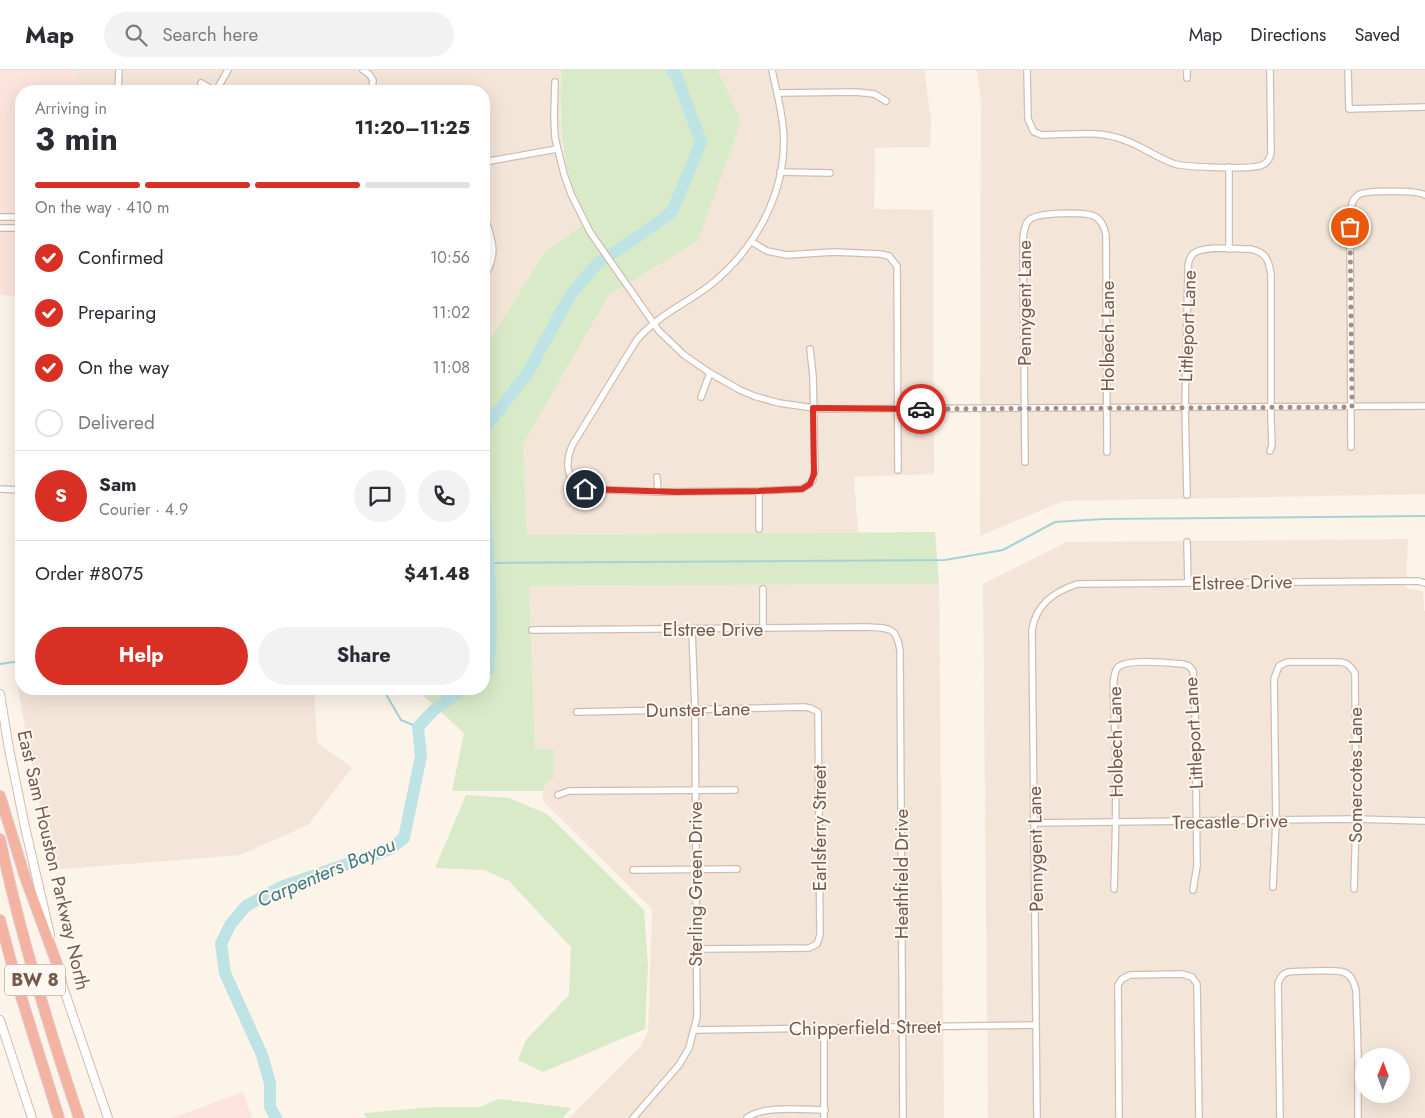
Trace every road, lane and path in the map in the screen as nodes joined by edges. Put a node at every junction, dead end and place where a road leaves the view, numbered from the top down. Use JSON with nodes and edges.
{"nodes":[{"id":1,"x":119,"y":70,"type":"edge"},
{"id":2,"x":228,"y":70,"type":"edge"},
{"id":3,"x":363,"y":70,"type":"edge"},
{"id":4,"x":772,"y":70,"type":"edge"},
{"id":5,"x":1027,"y":70,"type":"edge"},
{"id":6,"x":1186,"y":70,"type":"edge"},
{"id":7,"x":1270,"y":70,"type":"edge"},
{"id":8,"x":1348,"y":70,"type":"edge"},
{"id":9,"x":1187,"y":78,"type":"dead end"},
{"id":10,"x":556,"y":82,"type":"dead end"},
{"id":11,"x":201,"y":83,"type":"dead end"},
{"id":12,"x":118,"y":85,"type":"edge"},
{"id":13,"x":205,"y":85,"type":"edge"},
{"id":14,"x":219,"y":85,"type":"edge"},
{"id":15,"x":373,"y":85,"type":"edge"},
{"id":16,"x":777,"y":93,"type":"junction"},
{"id":17,"x":886,"y":100,"type":"dead end"},
{"id":18,"x":1425,"y":107,"type":"edge"},
{"id":19,"x":557,"y":149,"type":"junction"},
{"id":20,"x":490,"y":161,"type":"edge"},
{"id":21,"x":1229,"y":167,"type":"junction"},
{"id":22,"x":780,"y":172,"type":"junction"},
{"id":23,"x":830,"y":173,"type":"dead end"},
{"id":24,"x":1425,"y":195,"type":"edge"},
{"id":25,"x":0,"y":217,"type":"edge"},
{"id":26,"x":15,"y":217,"type":"edge"},
{"id":27,"x":1100,"y":221,"type":"joint"},
{"id":28,"x":0,"y":228,"type":"edge"},
{"id":29,"x":15,"y":228,"type":"edge"},
{"id":30,"x":490,"y":236,"type":"edge"},
{"id":31,"x":752,"y":242,"type":"junction"},
{"id":32,"x":1229,"y":249,"type":"junction"},
{"id":33,"x":490,"y":266,"type":"edge"},
{"id":34,"x":654,"y":324,"type":"junction"},
{"id":35,"x":810,"y":349,"type":"dead end"},
{"id":36,"x":710,"y":373,"type":"junction"},
{"id":37,"x":701,"y":398,"type":"dead end"},
{"id":38,"x":1425,"y":406,"type":"edge"},
{"id":39,"x":1185,"y":407,"type":"junction"},
{"id":40,"x":1272,"y":407,"type":"junction"},
{"id":41,"x":1352,"y":407,"type":"junction"},
{"id":42,"x":813,"y":408,"type":"junction"},
{"id":43,"x":1107,"y":408,"type":"junction"},
{"id":44,"x":898,"y":409,"type":"junction"},
{"id":45,"x":1024,"y":409,"type":"junction"},
{"id":46,"x":1351,"y":447,"type":"dead end"},
{"id":47,"x":1270,"y":451,"type":"dead end"},
{"id":48,"x":1107,"y":452,"type":"dead end"},
{"id":49,"x":1025,"y":462,"type":"dead end"},
{"id":50,"x":898,"y":470,"type":"dead end"},
{"id":51,"x":657,"y":476,"type":"dead end"},
{"id":52,"x":0,"y":490,"type":"edge"},
{"id":53,"x":15,"y":490,"type":"edge"},
{"id":54,"x":759,"y":491,"type":"junction"},
{"id":55,"x":658,"y":492,"type":"junction"},
{"id":56,"x":1187,"y":496,"type":"dead end"},
{"id":57,"x":759,"y":529,"type":"dead end"},
{"id":58,"x":1187,"y":542,"type":"dead end"},
{"id":59,"x":1188,"y":583,"type":"junction"},
{"id":60,"x":1425,"y":583,"type":"edge"},
{"id":61,"x":763,"y":588,"type":"dead end"},
{"id":62,"x":1061,"y":592,"type":"joint"},
{"id":63,"x":763,"y":628,"type":"junction"},
{"id":64,"x":692,"y":629,"type":"junction"},
{"id":65,"x":532,"y":630,"type":"dead end"},
{"id":66,"x":894,"y":631,"type":"joint"},
{"id":67,"x":1188,"y":666,"type":"joint"},
{"id":68,"x":0,"y":694,"type":"edge"},
{"id":69,"x":695,"y":710,"type":"junction"},
{"id":70,"x":577,"y":712,"type":"dead end"},
{"id":71,"x":818,"y":712,"type":"joint"},
{"id":72,"x":694,"y":790,"type":"junction"},
{"id":73,"x":735,"y":790,"type":"dead end"},
{"id":74,"x":558,"y":795,"type":"dead end"},
{"id":75,"x":0,"y":796,"type":"edge"},
{"id":76,"x":1356,"y":819,"type":"junction"},
{"id":77,"x":1276,"y":820,"type":"junction"},
{"id":78,"x":1197,"y":821,"type":"junction"},
{"id":79,"x":1425,"y":821,"type":"edge"},
{"id":80,"x":1116,"y":822,"type":"junction"},
{"id":81,"x":1034,"y":823,"type":"junction"},
{"id":82,"x":0,"y":839,"type":"edge"},
{"id":83,"x":695,"y":869,"type":"junction"},
{"id":84,"x":633,"y":870,"type":"dead end"},
{"id":85,"x":737,"y":870,"type":"dead end"},
{"id":86,"x":1273,"y":887,"type":"dead end"},
{"id":87,"x":1114,"y":889,"type":"dead end"},
{"id":88,"x":1354,"y":889,"type":"dead end"},
{"id":89,"x":1193,"y":890,"type":"dead end"},
{"id":90,"x":0,"y":920,"type":"edge"},
{"id":91,"x":696,"y":949,"type":"junction"},
{"id":92,"x":57,"y":964,"type":"junction"},
{"id":93,"x":0,"y":1020,"type":"edge"},
{"id":94,"x":1036,"y":1025,"type":"junction"},
{"id":95,"x":902,"y":1027,"type":"junction"},
{"id":96,"x":824,"y":1028,"type":"junction"},
{"id":97,"x":694,"y":1030,"type":"junction"},
{"id":98,"x":825,"y":1110,"type":"junction"},
{"id":99,"x":32,"y":1118,"type":"edge"},
{"id":100,"x":59,"y":1118,"type":"edge"},
{"id":101,"x":79,"y":1118,"type":"edge"},
{"id":102,"x":108,"y":1118,"type":"edge"},
{"id":103,"x":633,"y":1118,"type":"edge"},
{"id":104,"x":747,"y":1118,"type":"edge"},
{"id":105,"x":824,"y":1118,"type":"edge"},
{"id":106,"x":903,"y":1118,"type":"edge"},
{"id":107,"x":1038,"y":1118,"type":"edge"},
{"id":108,"x":1119,"y":1118,"type":"edge"},
{"id":109,"x":1199,"y":1118,"type":"edge"},
{"id":110,"x":1280,"y":1118,"type":"edge"},
{"id":111,"x":1358,"y":1118,"type":"edge"}],
"edges":[{"from":1,"to":12,"type":"street"},
{"from":2,"to":14,"type":"street"},
{"from":3,"to":15,"type":"street"},
{"from":4,"to":16,"type":"street"},
{"from":5,"to":21,"type":"street"},
{"from":6,"to":9,"type":"street"},
{"from":7,"to":21,"type":"street"},
{"from":8,"to":18,"type":"street"},
{"from":10,"to":19,"type":"street"},
{"from":11,"to":13,"type":"street"},
{"from":16,"to":17,"type":"street"},
{"from":16,"to":22,"type":"street"},
{"from":19,"to":20,"type":"street"},
{"from":19,"to":34,"type":"street"},
{"from":21,"to":32,"type":"street"},
{"from":22,"to":23,"type":"street"},
{"from":22,"to":31,"type":"street"},
{"from":24,"to":41,"type":"street"},
{"from":25,"to":26,"type":"street"},
{"from":27,"to":43,"type":"street","name":"Holbech Lane"},
{"from":27,"to":45,"type":"street","name":"Pennygent Lane"},
{"from":28,"to":29,"type":"street"},
{"from":30,"to":33,"type":"street"},
{"from":31,"to":34,"type":"street"},
{"from":31,"to":44,"type":"street"},
{"from":32,"to":39,"type":"street","name":"Littleport Lane"},
{"from":32,"to":40,"type":"street","name":"Littleport Lane"},
{"from":34,"to":36,"type":"street"},
{"from":34,"to":55,"type":"street"},
{"from":35,"to":42,"type":"street"},
{"from":36,"to":37,"type":"street"},
{"from":36,"to":42,"type":"street"},
{"from":38,"to":41,"type":"street"},
{"from":39,"to":40,"type":"street"},
{"from":39,"to":43,"type":"street"},
{"from":39,"to":56,"type":"street","name":"Littleport Lane"},
{"from":40,"to":41,"type":"street"},
{"from":40,"to":47,"type":"street","name":"Littleport Lane"},
{"from":41,"to":46,"type":"street"},
{"from":42,"to":44,"type":"street"},
{"from":42,"to":54,"type":"street"},
{"from":43,"to":45,"type":"street"},
{"from":43,"to":48,"type":"street","name":"Holbech Lane"},
{"from":44,"to":45,"type":"street"},
{"from":44,"to":50,"type":"street"},
{"from":45,"to":49,"type":"street","name":"Pennygent Lane"},
{"from":51,"to":55,"type":"street"},
{"from":52,"to":53,"type":"street"},
{"from":54,"to":55,"type":"street"},
{"from":54,"to":57,"type":"street"},
{"from":58,"to":59,"type":"street"},
{"from":59,"to":60,"type":"street","name":"Elstree Drive"},
{"from":59,"to":62,"type":"street","name":"Elstree Drive"},
{"from":61,"to":63,"type":"street"},
{"from":62,"to":81,"type":"street","name":"Pennygent Lane"},
{"from":63,"to":64,"type":"street","name":"Elstree Drive"},
{"from":63,"to":66,"type":"street","name":"Elstree Drive"},
{"from":64,"to":65,"type":"street","name":"Elstree Drive"},
{"from":64,"to":69,"type":"street","name":"Sterling Green Drive"},
{"from":66,"to":95,"type":"street","name":"Heathfield Drive"},
{"from":67,"to":78,"type":"street","name":"Littleport Lane"},
{"from":67,"to":80,"type":"street","name":"Holbech Lane"},
{"from":68,"to":92,"type":"main road","name":"East Sam Houston Parkway North","number":"BW 8"},
{"from":69,"to":70,"type":"street","name":"Dunster Lane"},
{"from":69,"to":71,"type":"street","name":"Dunster Lane"},
{"from":69,"to":72,"type":"street","name":"Sterling Green Drive"},
{"from":71,"to":91,"type":"street","name":"Earlsferry Street"},
{"from":72,"to":73,"type":"street"},
{"from":72,"to":74,"type":"street"},
{"from":72,"to":83,"type":"street","name":"Sterling Green Drive"},
{"from":75,"to":92,"type":"highway"},
{"from":76,"to":77,"type":"street","name":"Trecastle Drive"},
{"from":76,"to":77,"type":"street","name":"Somercotes Lane"},
{"from":76,"to":79,"type":"street","name":"Trecastle Drive"},
{"from":76,"to":88,"type":"street","name":"Somercotes Lane"},
{"from":77,"to":78,"type":"street","name":"Trecastle Drive"},
{"from":77,"to":86,"type":"street"},
{"from":78,"to":80,"type":"street","name":"Trecastle Drive"},
{"from":78,"to":89,"type":"street","name":"Littleport Lane"},
{"from":80,"to":81,"type":"street","name":"Trecastle Drive"},
{"from":80,"to":87,"type":"street","name":"Holbech Lane"},
{"from":81,"to":94,"type":"street","name":"Pennygent Lane"},
{"from":82,"to":101,"type":"highway","number":"BW 8"},
{"from":83,"to":84,"type":"street"},
{"from":83,"to":85,"type":"street"},
{"from":83,"to":91,"type":"street","name":"Sterling Green Drive"},
{"from":90,"to":100,"type":"highway","number":"BW 8"},
{"from":91,"to":97,"type":"street","name":"Sterling Green Drive"},
{"from":92,"to":102,"type":"main road","name":"East Sam Houston Parkway North","number":"BW 8"},
{"from":93,"to":99,"type":"main road","number":"BW 8"},
{"from":94,"to":95,"type":"street","name":"Chipperfield Street"},
{"from":94,"to":107,"type":"street","name":"Pennygent Lane"},
{"from":95,"to":96,"type":"street","name":"Chipperfield Street"},
{"from":95,"to":106,"type":"street","name":"Heathfield Drive"},
{"from":96,"to":97,"type":"street","name":"Chipperfield Street"},
{"from":96,"to":98,"type":"street"},
{"from":97,"to":103,"type":"street","name":"Sterling Green Drive"},
{"from":98,"to":104,"type":"street"},
{"from":98,"to":105,"type":"street"},
{"from":108,"to":109,"type":"street"},
{"from":110,"to":111,"type":"street"}]}
